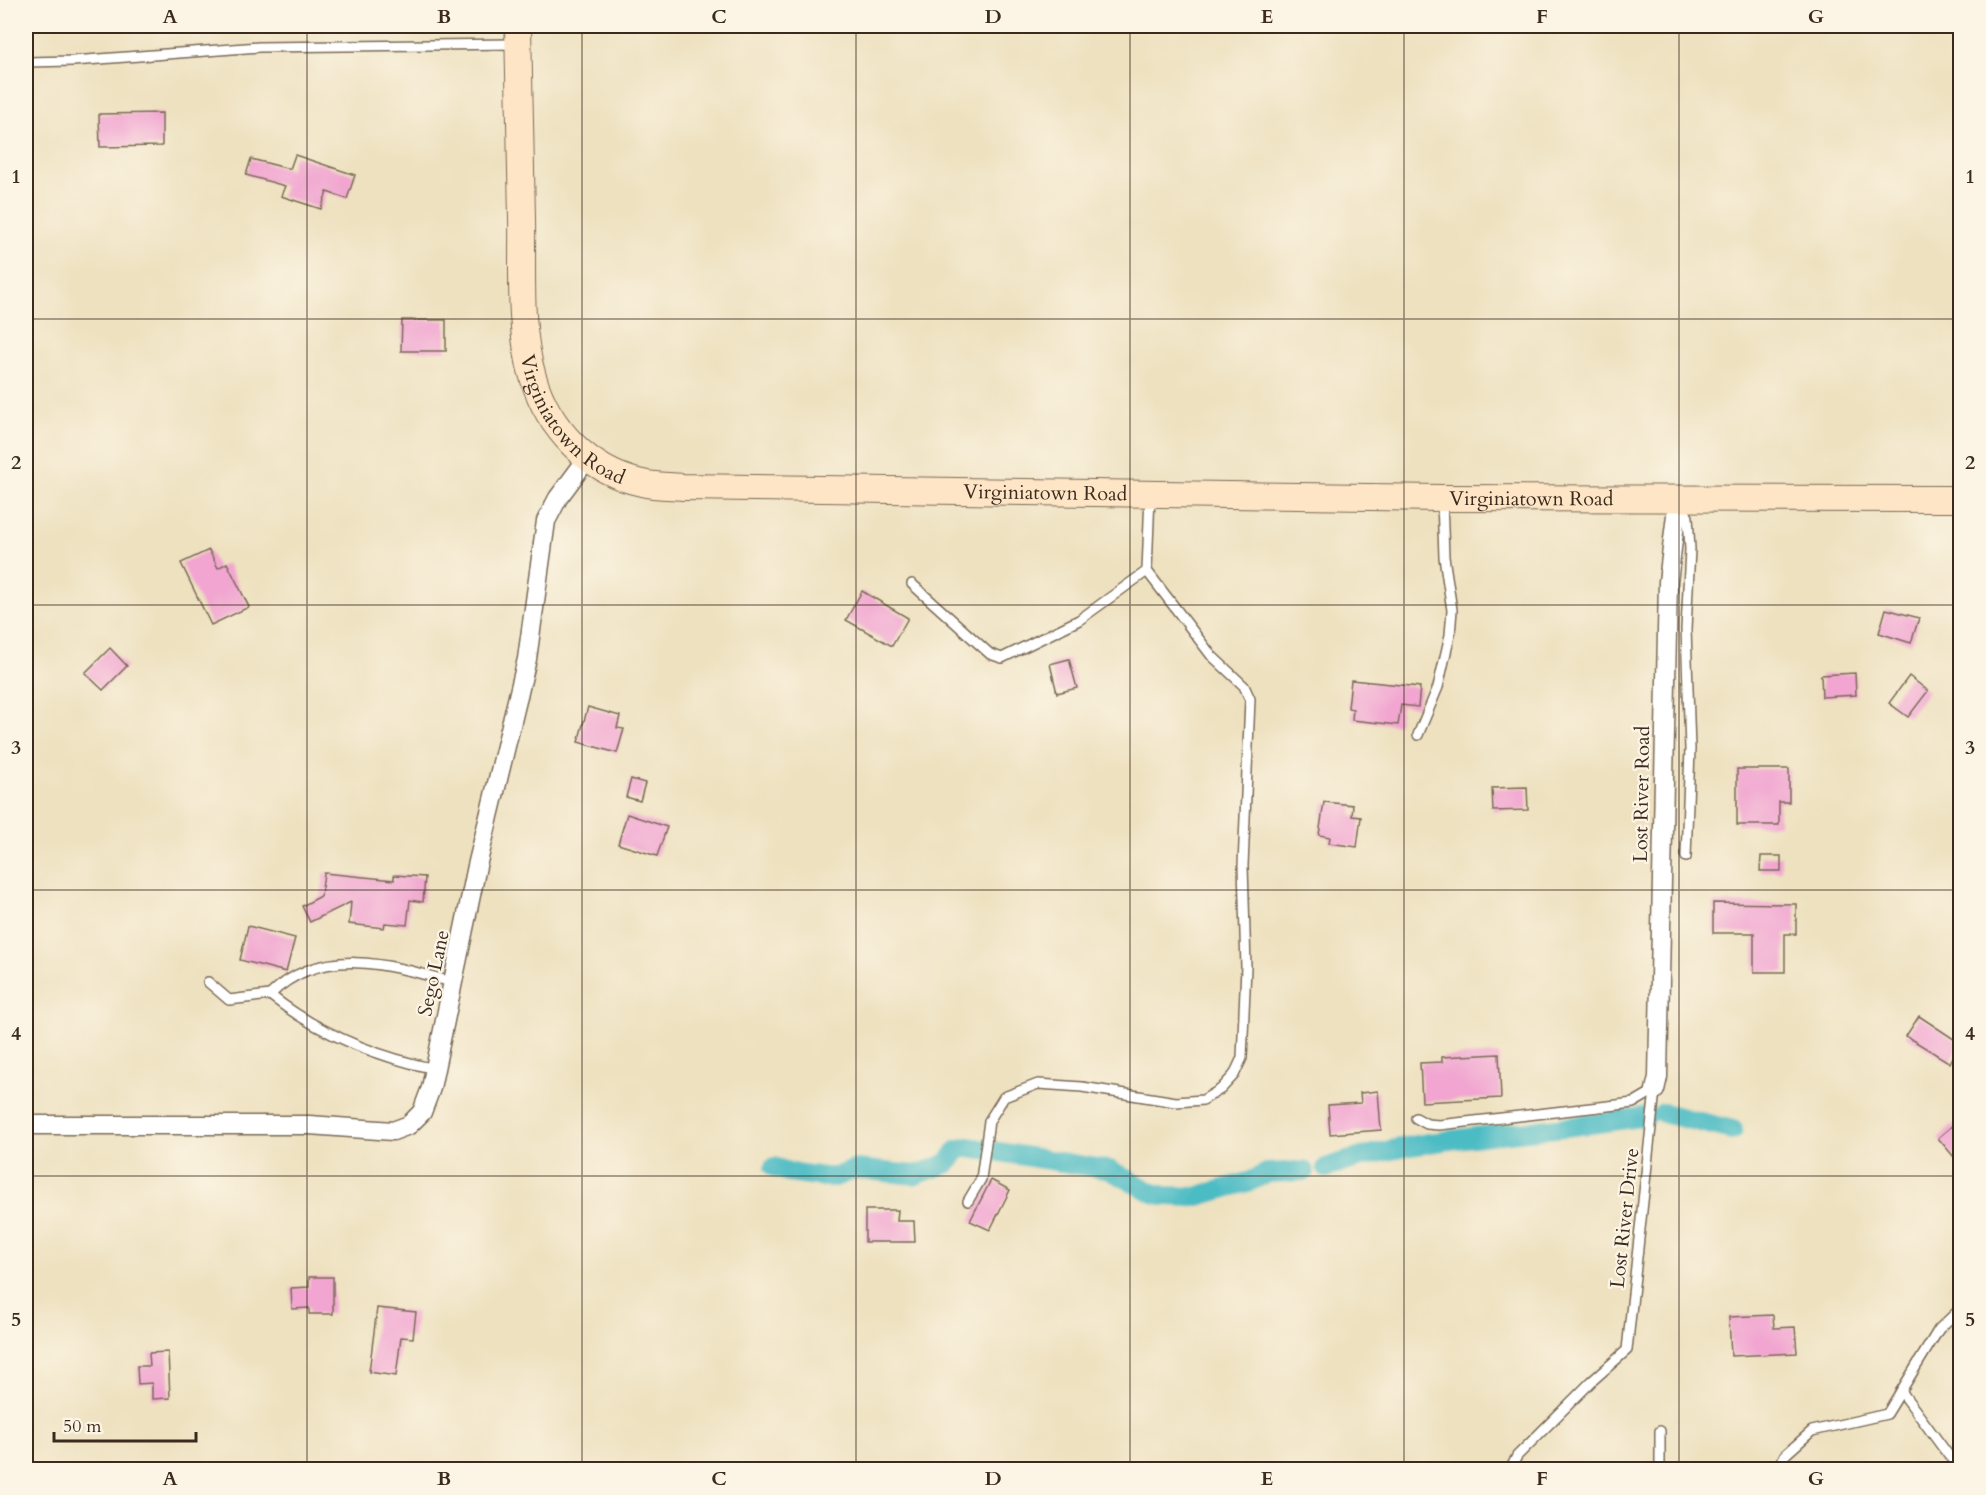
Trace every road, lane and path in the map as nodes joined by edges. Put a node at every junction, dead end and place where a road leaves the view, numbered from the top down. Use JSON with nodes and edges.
{"nodes":[{"id":1,"x":518,"y":35,"type":"edge"},
{"id":2,"x":26,"y":62,"type":"edge"},
{"id":3,"x":587,"y":459,"type":"junction"},
{"id":4,"x":1150,"y":495,"type":"junction"},
{"id":5,"x":1442,"y":498,"type":"junction"},
{"id":6,"x":1678,"y":498,"type":"junction"},
{"id":7,"x":1960,"y":499,"type":"edge"},
{"id":8,"x":1147,"y":571,"type":"junction"},
{"id":9,"x":912,"y":584,"type":"dead end"},
{"id":10,"x":1418,"y":735,"type":"dead end"},
{"id":11,"x":1686,"y":857,"type":"dead end"},
{"id":12,"x":208,"y":982,"type":"dead end"},
{"id":13,"x":454,"y":983,"type":"junction"},
{"id":14,"x":270,"y":995,"type":"junction"},
{"id":15,"x":435,"y":1069,"type":"junction"},
{"id":16,"x":1655,"y":1090,"type":"junction"},
{"id":17,"x":1416,"y":1118,"type":"dead end"},
{"id":18,"x":26,"y":1125,"type":"edge"},
{"id":19,"x":968,"y":1201,"type":"dead end"},
{"id":20,"x":1960,"y":1309,"type":"edge"},
{"id":21,"x":1901,"y":1391,"type":"junction"},
{"id":22,"x":1660,"y":1431,"type":"dead end"},
{"id":23,"x":1960,"y":1466,"type":"edge"},
{"id":24,"x":1510,"y":1470,"type":"edge"},
{"id":25,"x":1660,"y":1470,"type":"edge"},
{"id":26,"x":1777,"y":1470,"type":"edge"}],
"edges":[{"from":1,"to":2,"type":"lane"},
{"from":1,"to":3,"type":"street","name":"Virginiatown Road"},
{"from":3,"to":4,"type":"street","name":"Virginiatown Road"},
{"from":3,"to":13,"type":"street","name":"Sego Lane"},
{"from":4,"to":5,"type":"street","name":"Virginiatown Road"},
{"from":4,"to":8,"type":"lane"},
{"from":5,"to":6,"type":"street","name":"Virginiatown Road"},
{"from":5,"to":10,"type":"lane"},
{"from":6,"to":7,"type":"street","name":"Virginiatown Road"},
{"from":6,"to":11,"type":"lane"},
{"from":6,"to":16,"type":"street","name":"Lost River Road"},
{"from":8,"to":9,"type":"lane"},
{"from":8,"to":19,"type":"lane"},
{"from":12,"to":14,"type":"lane"},
{"from":13,"to":14,"type":"lane"},
{"from":13,"to":15,"type":"street","name":"Sego Lane"},
{"from":14,"to":15,"type":"lane"},
{"from":15,"to":18,"type":"street","name":"Sego Lane"},
{"from":16,"to":17,"type":"lane"},
{"from":16,"to":24,"type":"lane","name":"Lost River Drive"},
{"from":20,"to":21,"type":"lane"},
{"from":21,"to":23,"type":"lane"},
{"from":21,"to":26,"type":"lane"},
{"from":22,"to":25,"type":"lane"}]}
